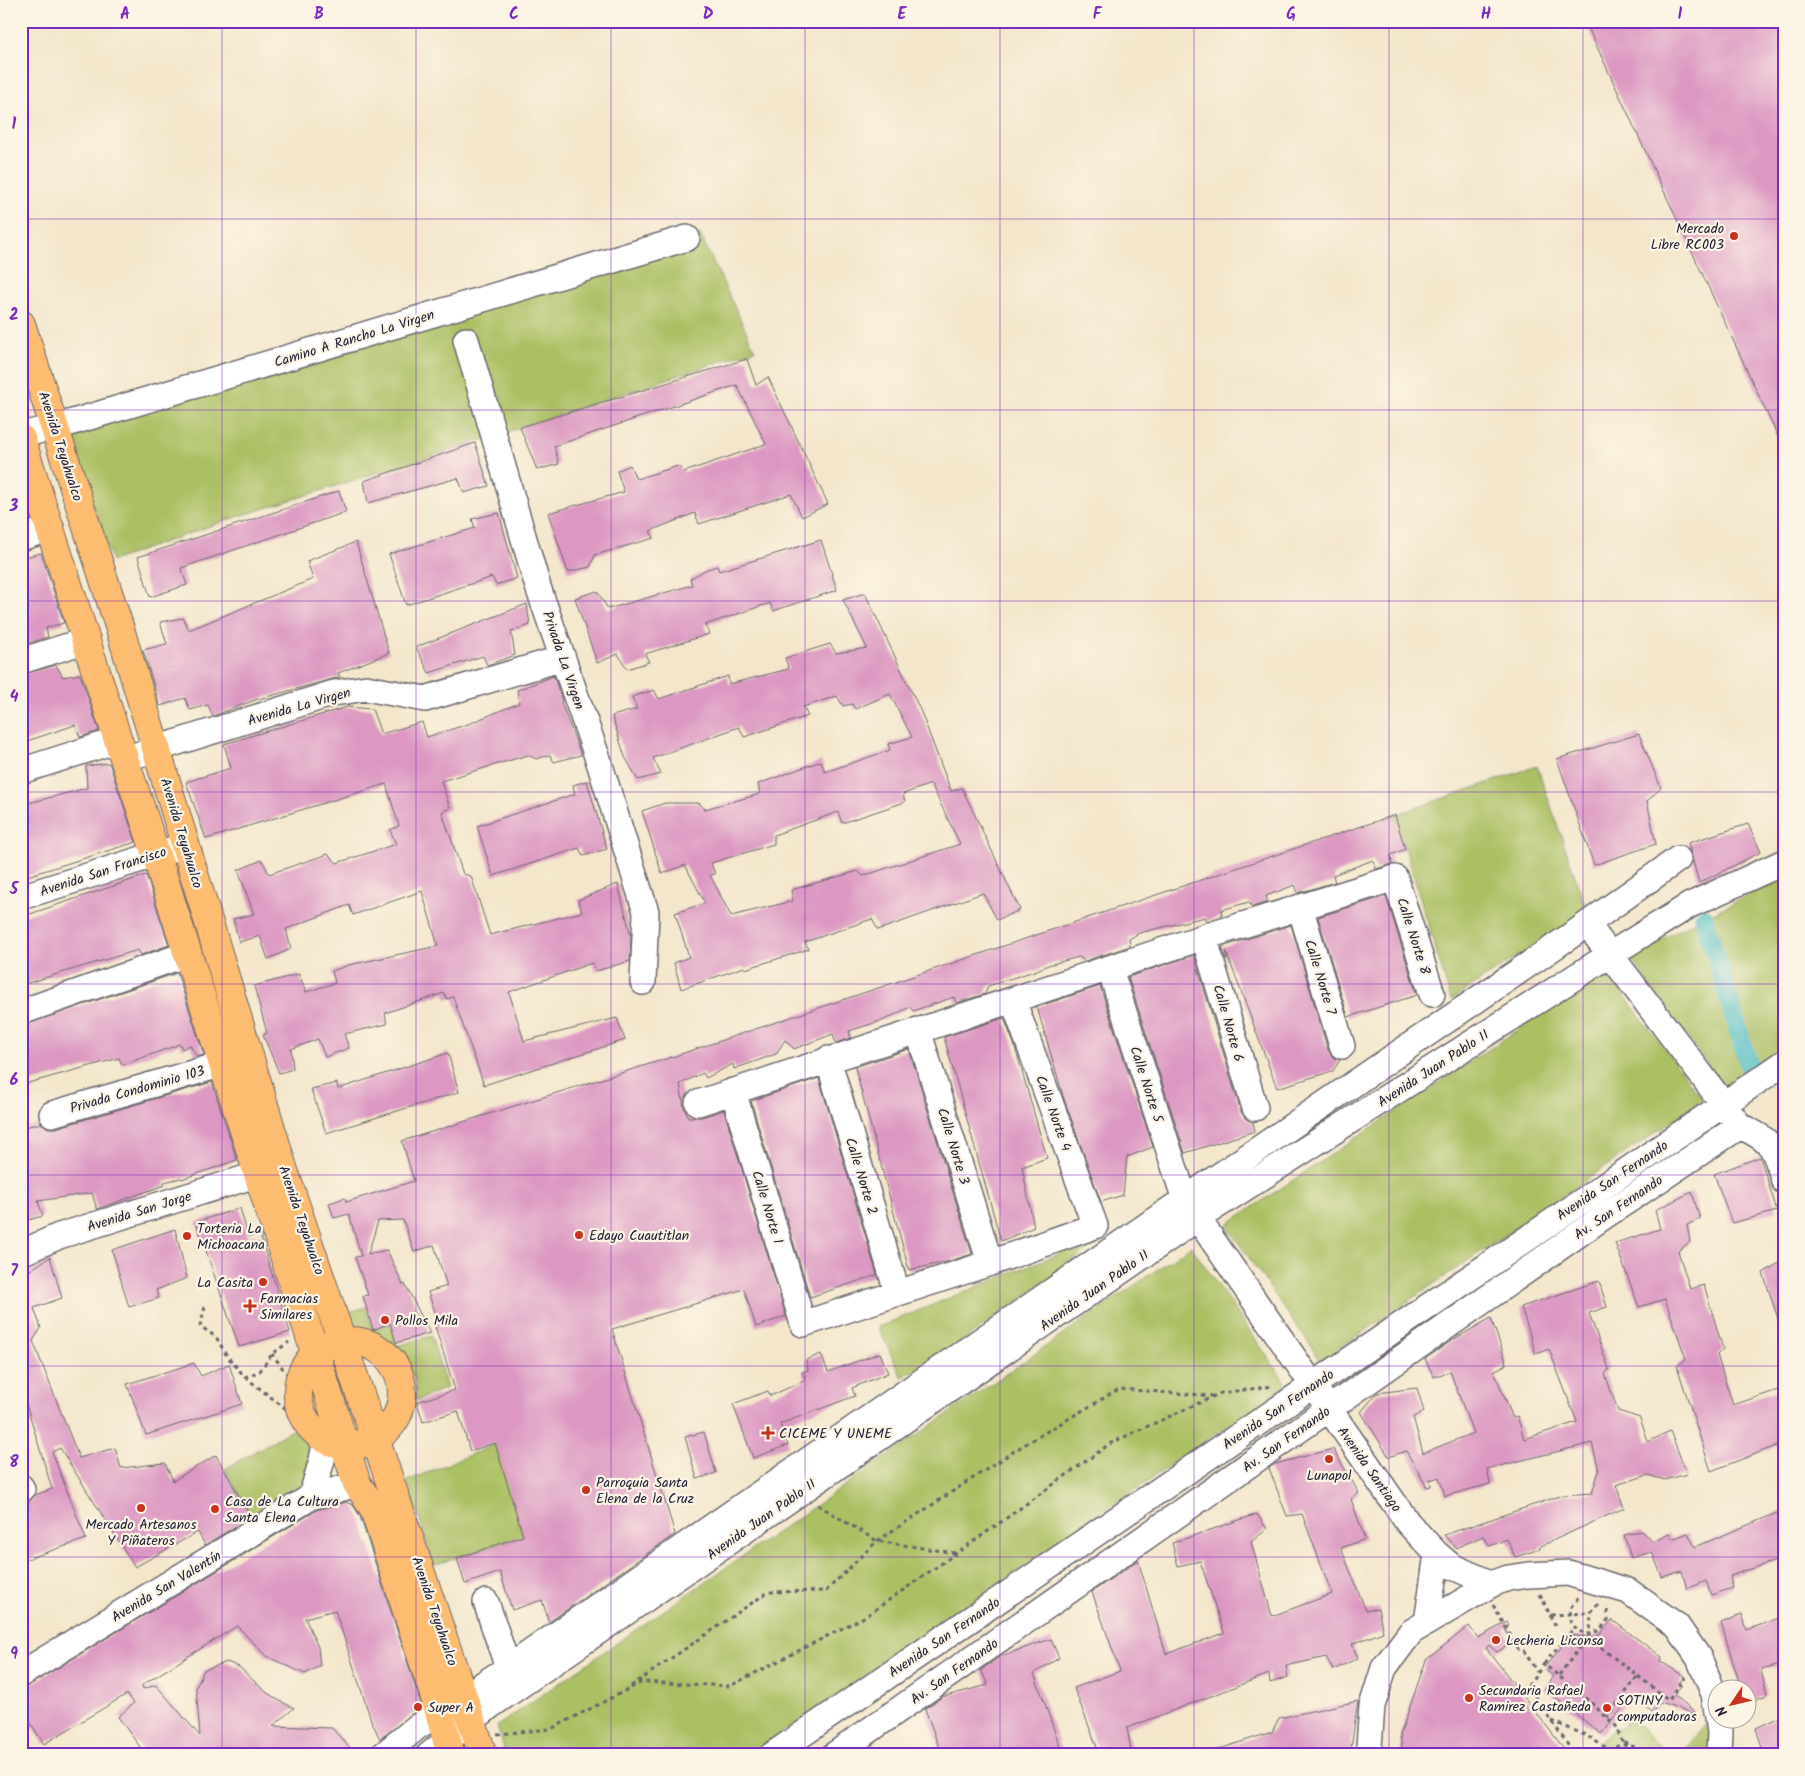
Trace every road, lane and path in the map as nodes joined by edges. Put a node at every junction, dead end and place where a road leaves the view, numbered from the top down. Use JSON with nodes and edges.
{"nodes":[{"id":1,"x":687,"y":238,"type":"dead end"},
{"id":2,"x":21,"y":324,"type":"edge"},
{"id":3,"x":466,"y":340,"type":"dead end"},
{"id":4,"x":55,"y":427,"type":"junction"},
{"id":5,"x":21,"y":435,"type":"edge"},
{"id":6,"x":21,"y":439,"type":"edge"},
{"id":7,"x":51,"y":528,"type":"junction"},
{"id":8,"x":21,"y":538,"type":"edge"},
{"id":9,"x":87,"y":640,"type":"junction"},
{"id":10,"x":563,"y":658,"type":"junction"},
{"id":11,"x":21,"y":661,"type":"edge"},
{"id":12,"x":157,"y":748,"type":"junction"},
{"id":13,"x":121,"y":749,"type":"junction"},
{"id":14,"x":21,"y":771,"type":"edge"},
{"id":15,"x":186,"y":844,"type":"junction"},
{"id":16,"x":156,"y":854,"type":"junction"},
{"id":17,"x":1678,"y":859,"type":"dead end"},
{"id":18,"x":1784,"y":862,"type":"edge"},
{"id":19,"x":21,"y":897,"type":"edge"},
{"id":20,"x":1300,"y":907,"type":"junction"},
{"id":21,"x":1587,"y":924,"type":"junction"},
{"id":22,"x":1204,"y":937,"type":"junction"},
{"id":23,"x":187,"y":954,"type":"junction"},
{"id":24,"x":1611,"y":954,"type":"junction"},
{"id":25,"x":1110,"y":969,"type":"junction"},
{"id":26,"x":643,"y":982,"type":"dead end"},
{"id":27,"x":1432,"y":994,"type":"dead end"},
{"id":28,"x":1013,"y":1000,"type":"junction"},
{"id":29,"x":21,"y":1012,"type":"edge"},
{"id":30,"x":918,"y":1030,"type":"junction"},
{"id":31,"x":1342,"y":1046,"type":"dead end"},
{"id":32,"x":828,"y":1059,"type":"junction"},
{"id":33,"x":1784,"y":1063,"type":"edge"},
{"id":34,"x":223,"y":1064,"type":"junction"},
{"id":35,"x":733,"y":1090,"type":"junction"},
{"id":36,"x":698,"y":1103,"type":"dead end"},
{"id":37,"x":1724,"y":1103,"type":"junction"},
{"id":38,"x":1255,"y":1108,"type":"dead end"},
{"id":39,"x":52,"y":1114,"type":"dead end"},
{"id":40,"x":1740,"y":1126,"type":"junction"},
{"id":41,"x":259,"y":1174,"type":"junction"},
{"id":42,"x":1784,"y":1181,"type":"edge"},
{"id":43,"x":1191,"y":1209,"type":"junction"},
{"id":44,"x":21,"y":1253,"type":"edge"},
{"id":45,"x":990,"y":1263,"type":"junction"},
{"id":46,"x":897,"y":1292,"type":"junction"},
{"id":47,"x":205,"y":1307,"type":"dead end"},
{"id":48,"x":343,"y":1341,"type":"junction"},
{"id":49,"x":288,"y":1343,"type":"dead end"},
{"id":50,"x":315,"y":1353,"type":"junction"},
{"id":51,"x":272,"y":1354,"type":"junction"},
{"id":52,"x":245,"y":1377,"type":"junction"},
{"id":53,"x":1312,"y":1385,"type":"junction"},
{"id":54,"x":1277,"y":1386,"type":"dead end"},
{"id":55,"x":1214,"y":1396,"type":"junction"},
{"id":56,"x":1328,"y":1409,"type":"junction"},
{"id":57,"x":376,"y":1438,"type":"junction"},
{"id":58,"x":335,"y":1442,"type":"junction"},
{"id":59,"x":357,"y":1484,"type":"junction"},
{"id":60,"x":311,"y":1498,"type":"junction"},
{"id":61,"x":817,"y":1505,"type":"dead end"},
{"id":62,"x":877,"y":1541,"type":"junction"},
{"id":63,"x":956,"y":1554,"type":"junction"},
{"id":64,"x":1437,"y":1554,"type":"junction"},
{"id":65,"x":1538,"y":1590,"type":"dead end"},
{"id":66,"x":1491,"y":1592,"type":"junction"},
{"id":67,"x":1586,"y":1595,"type":"dead end"},
{"id":68,"x":1605,"y":1601,"type":"dead end"},
{"id":69,"x":486,"y":1602,"type":"dead end"},
{"id":70,"x":1599,"y":1602,"type":"dead end"},
{"id":71,"x":1591,"y":1613,"type":"junction"},
{"id":72,"x":1550,"y":1615,"type":"junction"},
{"id":73,"x":1570,"y":1615,"type":"junction"},
{"id":74,"x":1427,"y":1622,"type":"junction"},
{"id":75,"x":1575,"y":1627,"type":"junction"},
{"id":76,"x":1556,"y":1628,"type":"dead end"},
{"id":77,"x":1589,"y":1636,"type":"junction"},
{"id":78,"x":1544,"y":1664,"type":"junction"},
{"id":79,"x":508,"y":1668,"type":"junction"},
{"id":80,"x":1537,"y":1672,"type":"junction"},
{"id":81,"x":21,"y":1674,"type":"edge"},
{"id":82,"x":1687,"y":1674,"type":"dead end"},
{"id":83,"x":1559,"y":1675,"type":"junction"},
{"id":84,"x":1638,"y":1676,"type":"junction"},
{"id":85,"x":1708,"y":1680,"type":"edge"},
{"id":86,"x":620,"y":1694,"type":"junction"},
{"id":87,"x":438,"y":1714,"type":"junction"},
{"id":88,"x":1607,"y":1717,"type":"junction"},
{"id":89,"x":1552,"y":1722,"type":"junction"},
{"id":90,"x":477,"y":1727,"type":"edge"},
{"id":91,"x":1719,"y":1728,"type":"edge"},
{"id":92,"x":1622,"y":1742,"type":"junction"},
{"id":93,"x":442,"y":1750,"type":"edge"},
{"id":94,"x":383,"y":1755,"type":"edge"},
{"id":95,"x":772,"y":1755,"type":"edge"},
{"id":96,"x":834,"y":1755,"type":"edge"},
{"id":97,"x":1370,"y":1755,"type":"edge"},
{"id":98,"x":1569,"y":1755,"type":"edge"},
{"id":99,"x":1627,"y":1755,"type":"edge"},
{"id":100,"x":1656,"y":1755,"type":"edge"},
{"id":101,"x":1719,"y":1755,"type":"edge"}],
"edges":[{"from":1,"to":4,"type":"street","name":"Camino A Rancho La Virgen"},
{"from":2,"to":4,"type":"main road","name":"Avenida Teyahualco"},
{"from":3,"to":10,"type":"street","name":"Privada La Virgen"},
{"from":4,"to":5,"type":"street","name":"Camino A Rancho La Virgen"},
{"from":4,"to":12,"type":"main road","name":"Avenida Teyahualco"},
{"from":6,"to":7,"type":"main road","name":"Avenida Teyahualco"},
{"from":7,"to":8,"type":"street"},
{"from":7,"to":9,"type":"main road","name":"Avenida Teyahualco"},
{"from":9,"to":11,"type":"street"},
{"from":9,"to":13,"type":"main road","name":"Avenida Teyahualco"},
{"from":10,"to":12,"type":"street","name":"Avenida La Virgen"},
{"from":10,"to":26,"type":"street","name":"Privada La Virgen"},
{"from":12,"to":13,"type":"street","name":"Avenida La Virgen"},
{"from":12,"to":15,"type":"main road","name":"Avenida Teyahualco"},
{"from":13,"to":14,"type":"street","name":"Avenida La Virgen"},
{"from":13,"to":16,"type":"main road","name":"Avenida Teyahualco"},
{"from":15,"to":16,"type":"street","name":"Avenida San Francisco"},
{"from":15,"to":48,"type":"main road","name":"Avenida Teyahualco"},
{"from":16,"to":19,"type":"street","name":"Avenida San Francisco"},
{"from":16,"to":23,"type":"main road","name":"Avenida Teyahualco"},
{"from":17,"to":21,"type":"street"},
{"from":18,"to":24,"type":"street","name":"Avenida Juan Pablo II"},
{"from":20,"to":22,"type":"street"},
{"from":20,"to":27,"type":"street","name":"Calle Norte 8"},
{"from":20,"to":31,"type":"street","name":"Calle Norte 7"},
{"from":21,"to":24,"type":"street"},
{"from":21,"to":43,"type":"street"},
{"from":22,"to":25,"type":"street"},
{"from":22,"to":38,"type":"street","name":"Calle Norte 6"},
{"from":23,"to":29,"type":"street"},
{"from":23,"to":34,"type":"main road","name":"Avenida Teyahualco"},
{"from":24,"to":37,"type":"street"},
{"from":24,"to":43,"type":"street","name":"Avenida Juan Pablo II"},
{"from":25,"to":28,"type":"street"},
{"from":25,"to":43,"type":"street","name":"Calle Norte 5"},
{"from":28,"to":30,"type":"street"},
{"from":28,"to":45,"type":"street","name":"Calle Norte 4"},
{"from":30,"to":32,"type":"street"},
{"from":30,"to":45,"type":"street","name":"Calle Norte 3"},
{"from":32,"to":35,"type":"street"},
{"from":32,"to":46,"type":"street","name":"Calle Norte 2"},
{"from":33,"to":37,"type":"street","name":"Avenida San Fernando"},
{"from":34,"to":39,"type":"street","name":"Privada Condominio 103"},
{"from":34,"to":41,"type":"main road","name":"Avenida Teyahualco"},
{"from":35,"to":36,"type":"street"},
{"from":35,"to":46,"type":"street","name":"Calle Norte 1"},
{"from":37,"to":40,"type":"street"},
{"from":37,"to":53,"type":"street","name":"Avenida San Fernando"},
{"from":40,"to":42,"type":"street"},
{"from":40,"to":56,"type":"street","name":"Av. San Fernando"},
{"from":41,"to":44,"type":"street","name":"Avenida San Jorge"},
{"from":41,"to":50,"type":"main road","name":"Avenida Teyahualco"},
{"from":43,"to":53,"type":"street","name":"Avenida Santiago"},
{"from":43,"to":79,"type":"street"},
{"from":43,"to":90,"type":"street","name":"Avenida Juan Pablo II"},
{"from":45,"to":46,"type":"street"},
{"from":47,"to":52,"type":"path"},
{"from":48,"to":50,"type":"main road"},
{"from":48,"to":57,"type":"main road","name":"Avenida Teyahualco"},
{"from":48,"to":57,"type":"main road"},
{"from":49,"to":51,"type":"path"},
{"from":50,"to":58,"type":"main road","name":"Avenida Teyahualco"},
{"from":51,"to":52,"type":"path"},
{"from":51,"to":52,"type":"path"},
{"from":53,"to":56,"type":"street","name":"Avenida Santiago"},
{"from":53,"to":95,"type":"street","name":"Avenida San Fernando"},
{"from":54,"to":55,"type":"path"},
{"from":55,"to":62,"type":"path"},
{"from":55,"to":63,"type":"path"},
{"from":56,"to":64,"type":"street","name":"Avenida Santiago"},
{"from":56,"to":96,"type":"street","name":"Av. San Fernando"},
{"from":57,"to":58,"type":"main road"},
{"from":57,"to":90,"type":"main road","name":"Avenida Teyahualco"},
{"from":58,"to":59,"type":"main road","name":"Avenida Teyahualco"},
{"from":58,"to":60,"type":"street"},
{"from":59,"to":60,"type":"street","name":"Avenida San Valentín"},
{"from":59,"to":87,"type":"main road","name":"Avenida Teyahualco"},
{"from":60,"to":81,"type":"street","name":"Avenida San Valentín"},
{"from":61,"to":62,"type":"path"},
{"from":62,"to":63,"type":"path"},
{"from":62,"to":86,"type":"path"},
{"from":63,"to":86,"type":"path"},
{"from":64,"to":66,"type":"street","name":"Avenida Santiago"},
{"from":64,"to":74,"type":"street"},
{"from":65,"to":72,"type":"path"},
{"from":66,"to":74,"type":"street"},
{"from":66,"to":80,"type":"path"},
{"from":66,"to":85,"type":"street"},
{"from":67,"to":73,"type":"path"},
{"from":68,"to":77,"type":"path"},
{"from":69,"to":79,"type":"street"},
{"from":70,"to":71,"type":"path"},
{"from":71,"to":73,"type":"path"},
{"from":71,"to":77,"type":"path"},
{"from":72,"to":73,"type":"path"},
{"from":72,"to":76,"type":"path"},
{"from":73,"to":75,"type":"path"},
{"from":74,"to":97,"type":"street"},
{"from":75,"to":77,"type":"path"},
{"from":75,"to":78,"type":"path"},
{"from":77,"to":83,"type":"path"},
{"from":77,"to":84,"type":"path"},
{"from":78,"to":80,"type":"path"},
{"from":78,"to":83,"type":"path"},
{"from":79,"to":90,"type":"street"},
{"from":80,"to":89,"type":"path"},
{"from":82,"to":84,"type":"path"},
{"from":83,"to":88,"type":"path"},
{"from":84,"to":88,"type":"path"},
{"from":86,"to":90,"type":"path"},
{"from":87,"to":90,"type":"street"},
{"from":87,"to":93,"type":"main road","name":"Avenida Teyahualco"},
{"from":87,"to":94,"type":"street"},
{"from":88,"to":92,"type":"path"},
{"from":89,"to":92,"type":"path"},
{"from":89,"to":98,"type":"path"},
{"from":90,"to":93,"type":"street","name":"Avenida Juan Pablo II"},
{"from":91,"to":101,"type":"street"},
{"from":92,"to":99,"type":"path"},
{"from":92,"to":100,"type":"path"}]}
